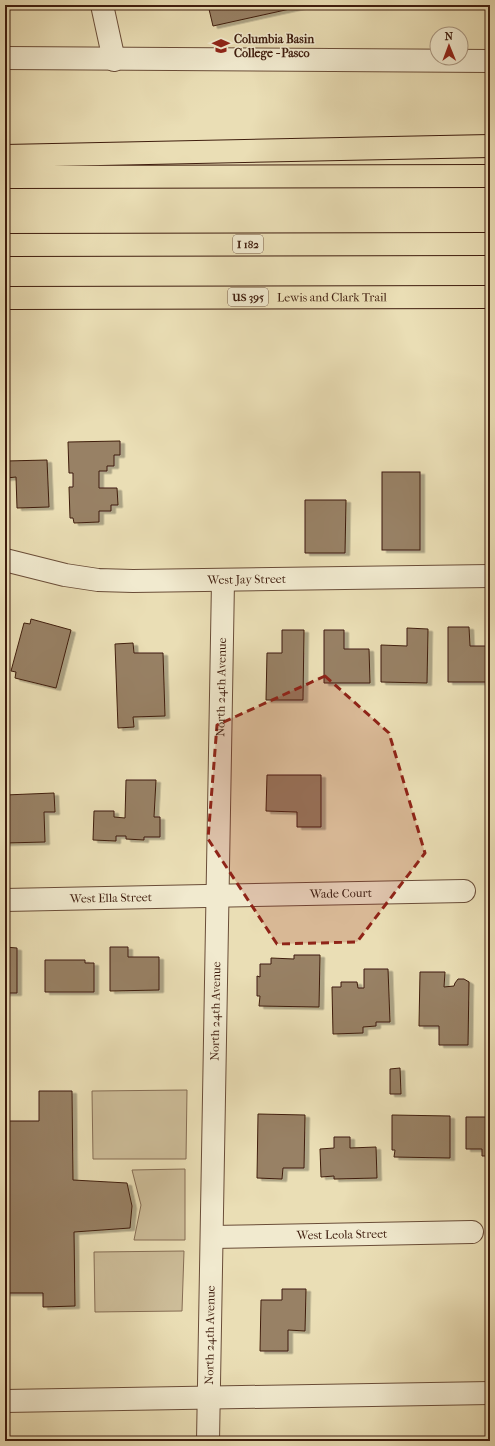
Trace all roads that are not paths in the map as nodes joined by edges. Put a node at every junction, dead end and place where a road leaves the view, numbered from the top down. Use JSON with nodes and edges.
{"nodes":[{"id":1,"x":102,"y":5,"type":"edge"},
{"id":2,"x":5,"y":58,"type":"edge"},
{"id":3,"x":114,"y":60,"type":"junction"},
{"id":4,"x":490,"y":61,"type":"edge"},
{"id":5,"x":490,"y":146,"type":"edge"},
{"id":6,"x":5,"y":156,"type":"edge"},
{"id":7,"x":490,"y":176,"type":"edge"},
{"id":8,"x":5,"y":177,"type":"edge"},
{"id":9,"x":490,"y":244,"type":"edge"},
{"id":10,"x":5,"y":245,"type":"edge"},
{"id":11,"x":490,"y":297,"type":"edge"},
{"id":12,"x":5,"y":298,"type":"edge"},
{"id":13,"x":5,"y":560,"type":"edge"},
{"id":14,"x":490,"y":576,"type":"edge"},
{"id":15,"x":223,"y":581,"type":"junction"},
{"id":16,"x":464,"y":891,"type":"dead end"},
{"id":17,"x":218,"y":896,"type":"junction"},
{"id":18,"x":5,"y":900,"type":"edge"},
{"id":19,"x":472,"y":1232,"type":"dead end"},
{"id":20,"x":212,"y":1237,"type":"junction"},
{"id":21,"x":490,"y":1393,"type":"edge"},
{"id":22,"x":209,"y":1398,"type":"junction"},
{"id":23,"x":5,"y":1401,"type":"edge"},
{"id":24,"x":208,"y":1441,"type":"edge"}],
"edges":[{"from":1,"to":3,"type":"street"},
{"from":2,"to":3,"type":"street"},
{"from":3,"to":4,"type":"street"},
{"from":5,"to":6,"type":"highway"},
{"from":7,"to":8,"type":"highway"},
{"from":9,"to":10,"type":"highway","number":"I 182"},
{"from":11,"to":12,"type":"highway","name":"Lewis and Clark Trail","number":"US 395"},
{"from":13,"to":15,"type":"street","name":"West Jay Street"},
{"from":14,"to":15,"type":"street","name":"West Jay Street"},
{"from":15,"to":17,"type":"street","name":"North 24th Avenue"},
{"from":16,"to":17,"type":"street","name":"Wade Court"},
{"from":17,"to":18,"type":"street","name":"West Ella Street"},
{"from":17,"to":20,"type":"street","name":"North 24th Avenue"},
{"from":19,"to":20,"type":"street","name":"West Leola Street"},
{"from":20,"to":22,"type":"street","name":"North 24th Avenue"},
{"from":21,"to":22,"type":"street"},
{"from":22,"to":23,"type":"street"},
{"from":22,"to":24,"type":"street","name":"North 24th Avenue"}]}
